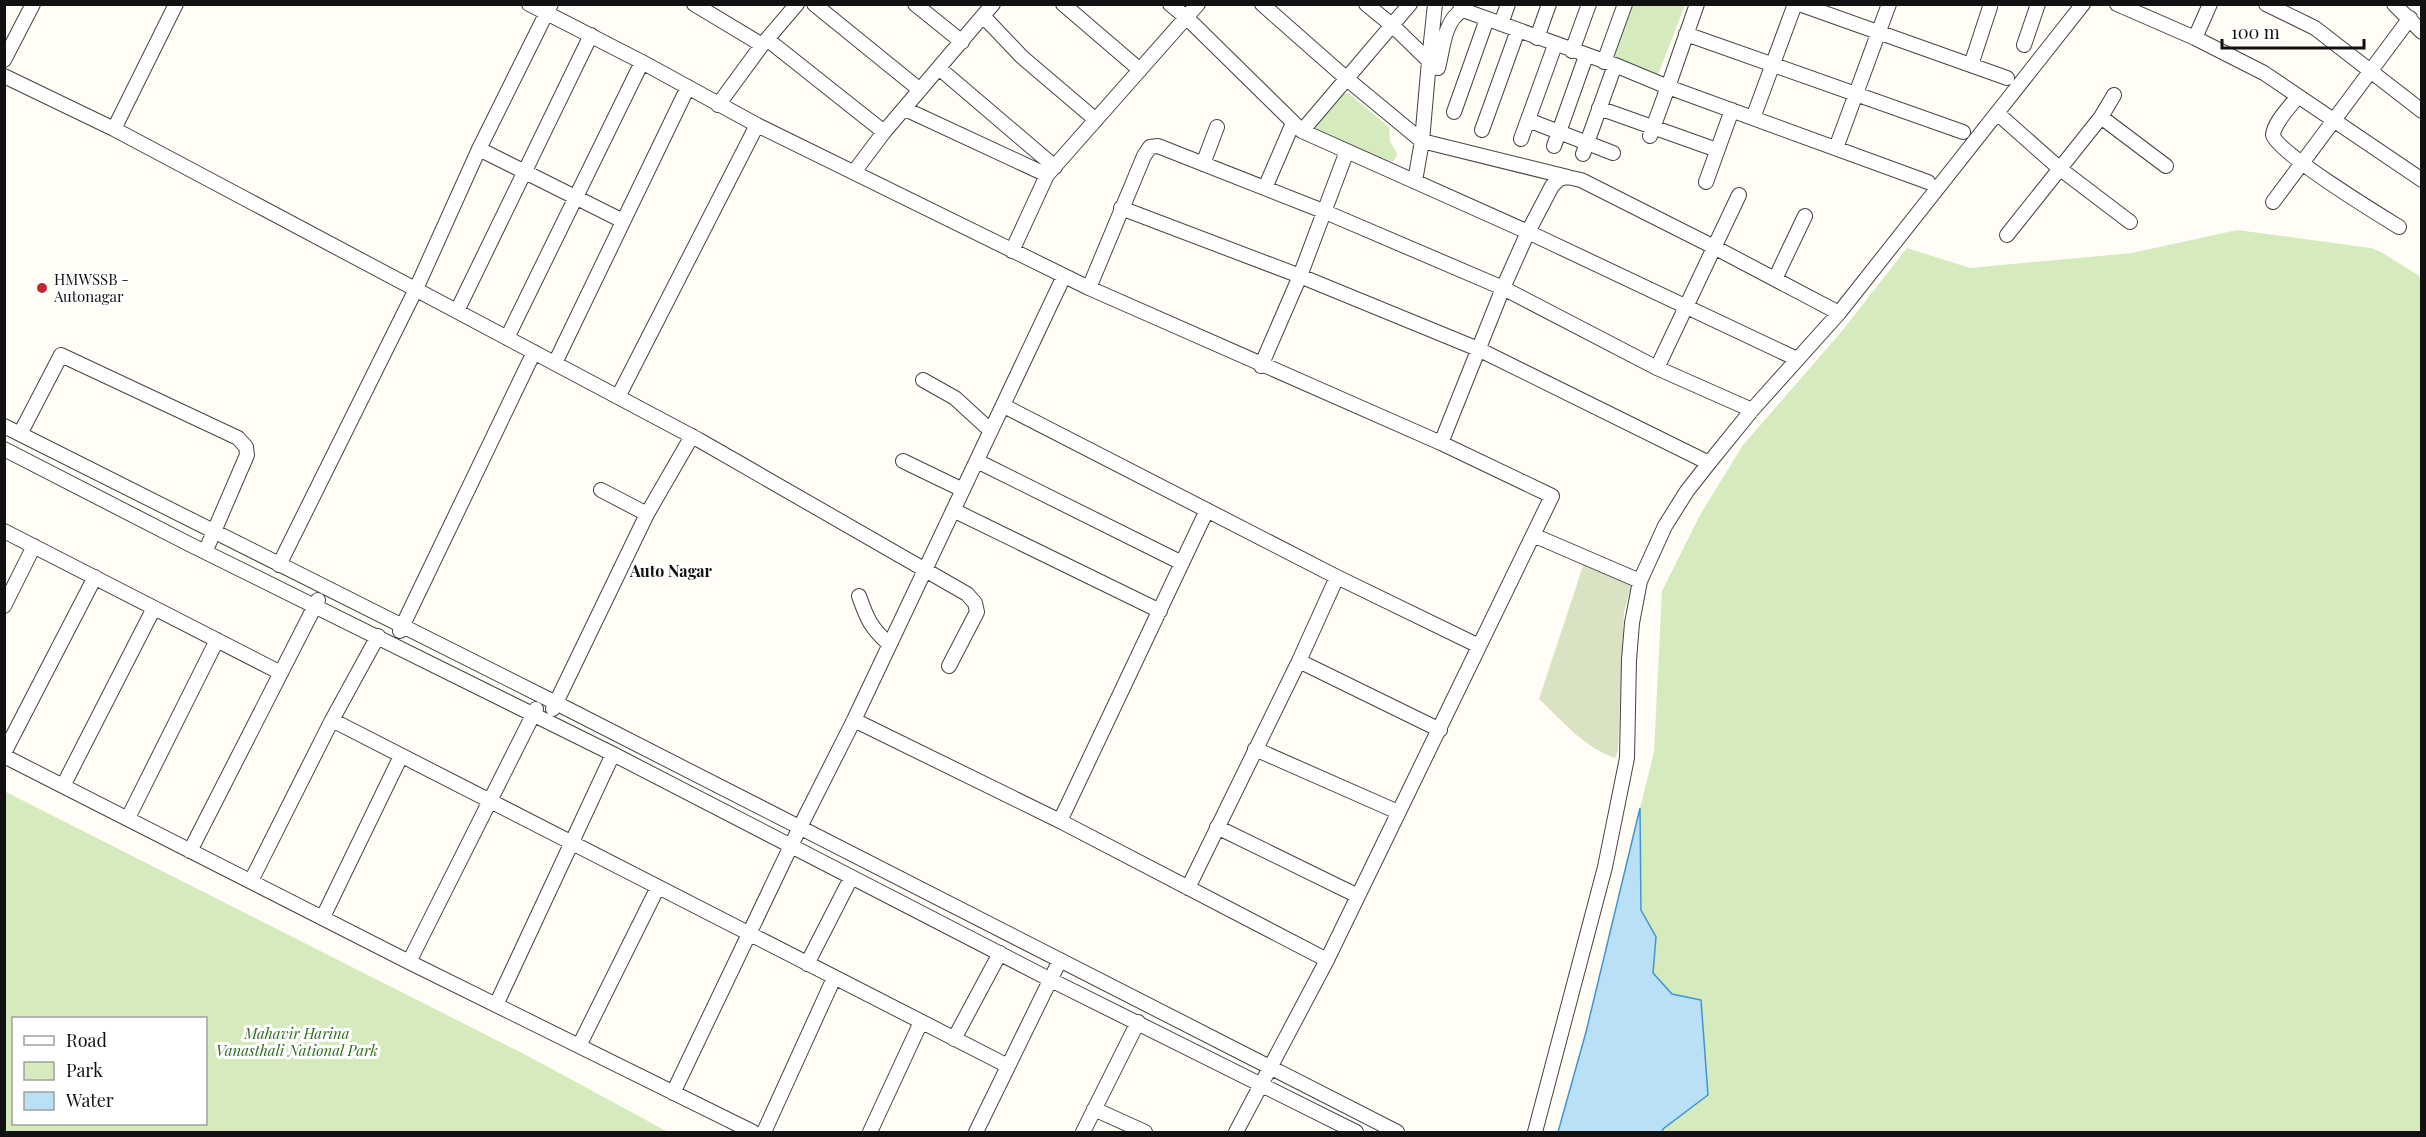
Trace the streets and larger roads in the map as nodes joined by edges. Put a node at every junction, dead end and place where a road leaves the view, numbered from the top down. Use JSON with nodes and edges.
{"nodes":[{"id":1,"x":33,"y":4,"type":"edge"},
{"id":2,"x":176,"y":4,"type":"edge"},
{"id":3,"x":530,"y":4,"type":"edge"},
{"id":4,"x":694,"y":4,"type":"edge"},
{"id":5,"x":797,"y":4,"type":"edge"},
{"id":6,"x":814,"y":4,"type":"edge"},
{"id":7,"x":915,"y":4,"type":"edge"},
{"id":8,"x":993,"y":4,"type":"edge"},
{"id":9,"x":1063,"y":4,"type":"edge"},
{"id":10,"x":1170,"y":4,"type":"edge"},
{"id":11,"x":1198,"y":4,"type":"edge"},
{"id":12,"x":1262,"y":4,"type":"edge"},
{"id":13,"x":1366,"y":4,"type":"edge"},
{"id":14,"x":1410,"y":4,"type":"edge"},
{"id":15,"x":1435,"y":4,"type":"edge"},
{"id":16,"x":1508,"y":4,"type":"edge"},
{"id":17,"x":1549,"y":4,"type":"edge"},
{"id":18,"x":1589,"y":4,"type":"edge"},
{"id":19,"x":1625,"y":4,"type":"edge"},
{"id":20,"x":1697,"y":4,"type":"edge"},
{"id":21,"x":1797,"y":4,"type":"edge"},
{"id":22,"x":1889,"y":4,"type":"edge"},
{"id":23,"x":2038,"y":4,"type":"edge"},
{"id":24,"x":2083,"y":4,"type":"edge"},
{"id":25,"x":2117,"y":4,"type":"edge"},
{"id":26,"x":2210,"y":4,"type":"edge"},
{"id":27,"x":2266,"y":4,"type":"edge"},
{"id":28,"x":2394,"y":4,"type":"edge"},
{"id":29,"x":1988,"y":5,"type":"edge"},
{"id":30,"x":1464,"y":8,"type":"edge"},
{"id":31,"x":549,"y":9,"type":"edge"},
{"id":32,"x":983,"y":16,"type":"junction"},
{"id":33,"x":1187,"y":18,"type":"junction"},
{"id":34,"x":2410,"y":18,"type":"junction"},
{"id":35,"x":1487,"y":19,"type":"junction"},
{"id":36,"x":1501,"y":24,"type":"junction"},
{"id":37,"x":1393,"y":26,"type":"junction"},
{"id":38,"x":1518,"y":30,"type":"junction"},
{"id":39,"x":1879,"y":32,"type":"junction"},
{"id":40,"x":2421,"y":32,"type":"edge"},
{"id":41,"x":1686,"y":34,"type":"junction"},
{"id":42,"x":591,"y":35,"type":"junction"},
{"id":43,"x":1537,"y":38,"type":"junction"},
{"id":44,"x":2195,"y":38,"type":"junction"},
{"id":45,"x":962,"y":42,"type":"junction"},
{"id":46,"x":765,"y":43,"type":"junction"},
{"id":47,"x":1555,"y":45,"type":"junction"},
{"id":48,"x":2024,"y":45,"type":"dead end"},
{"id":49,"x":1579,"y":53,"type":"junction"},
{"id":50,"x":4,"y":60,"type":"edge"},
{"id":51,"x":642,"y":62,"type":"junction"},
{"id":52,"x":1610,"y":64,"type":"junction"},
{"id":53,"x":1433,"y":65,"type":"junction"},
{"id":54,"x":1773,"y":65,"type":"junction"},
{"id":55,"x":1971,"y":65,"type":"junction"},
{"id":56,"x":940,"y":69,"type":"junction"},
{"id":57,"x":1140,"y":70,"type":"junction"},
{"id":58,"x":2370,"y":72,"type":"junction"},
{"id":59,"x":4,"y":76,"type":"edge"},
{"id":60,"x":2007,"y":78,"type":"dead end"},
{"id":61,"x":1347,"y":79,"type":"junction"},
{"id":62,"x":688,"y":87,"type":"junction"},
{"id":63,"x":1668,"y":87,"type":"junction"},
{"id":64,"x":920,"y":90,"type":"junction"},
{"id":65,"x":1855,"y":94,"type":"junction"},
{"id":66,"x":2114,"y":95,"type":"dead end"},
{"id":67,"x":2298,"y":96,"type":"junction"},
{"id":68,"x":718,"y":105,"type":"junction"},
{"id":69,"x":1599,"y":108,"type":"junction"},
{"id":70,"x":904,"y":109,"type":"junction"},
{"id":71,"x":1732,"y":110,"type":"junction"},
{"id":72,"x":2421,"y":111,"type":"edge"},
{"id":73,"x":1454,"y":112,"type":"dead end"},
{"id":74,"x":1997,"y":113,"type":"junction"},
{"id":75,"x":2101,"y":117,"type":"junction"},
{"id":76,"x":1753,"y":118,"type":"junction"},
{"id":77,"x":1096,"y":120,"type":"junction"},
{"id":78,"x":1528,"y":120,"type":"junction"},
{"id":79,"x":2333,"y":120,"type":"junction"},
{"id":80,"x":757,"y":125,"type":"junction"},
{"id":81,"x":1217,"y":127,"type":"dead end"},
{"id":82,"x":1298,"y":127,"type":"junction"},
{"id":83,"x":114,"y":129,"type":"junction"},
{"id":84,"x":1482,"y":130,"type":"dead end"},
{"id":85,"x":884,"y":132,"type":"junction"},
{"id":86,"x":1559,"y":132,"type":"junction"},
{"id":87,"x":1652,"y":132,"type":"junction"},
{"id":88,"x":1963,"y":132,"type":"dead end"},
{"id":89,"x":1521,"y":139,"type":"dead end"},
{"id":90,"x":1422,"y":141,"type":"junction"},
{"id":91,"x":1554,"y":146,"type":"dead end"},
{"id":92,"x":1836,"y":148,"type":"junction"},
{"id":93,"x":479,"y":149,"type":"junction"},
{"id":94,"x":1585,"y":149,"type":"junction"},
{"id":95,"x":1717,"y":150,"type":"junction"},
{"id":96,"x":1347,"y":151,"type":"junction"},
{"id":97,"x":1613,"y":153,"type":"dead end"},
{"id":98,"x":2301,"y":163,"type":"junction"},
{"id":99,"x":1203,"y":164,"type":"junction"},
{"id":100,"x":2166,"y":166,"type":"dead end"},
{"id":101,"x":2059,"y":168,"type":"junction"},
{"id":102,"x":1051,"y":171,"type":"junction"},
{"id":103,"x":854,"y":172,"type":"junction"},
{"id":104,"x":525,"y":173,"type":"junction"},
{"id":105,"x":1575,"y":178,"type":"junction"},
{"id":106,"x":2421,"y":180,"type":"edge"},
{"id":107,"x":1415,"y":181,"type":"junction"},
{"id":108,"x":1706,"y":182,"type":"dead end"},
{"id":109,"x":1928,"y":182,"type":"dead end"},
{"id":110,"x":1265,"y":188,"type":"junction"},
{"id":111,"x":1739,"y":195,"type":"dead end"},
{"id":112,"x":575,"y":198,"type":"junction"},
{"id":113,"x":2272,"y":202,"type":"dead end"},
{"id":114,"x":1121,"y":207,"type":"junction"},
{"id":115,"x":1323,"y":211,"type":"junction"},
{"id":116,"x":1805,"y":216,"type":"dead end"},
{"id":117,"x":623,"y":222,"type":"junction"},
{"id":118,"x":2130,"y":222,"type":"dead end"},
{"id":119,"x":2399,"y":227,"type":"dead end"},
{"id":120,"x":1527,"y":232,"type":"junction"},
{"id":121,"x":2007,"y":235,"type":"dead end"},
{"id":122,"x":1714,"y":247,"type":"junction"},
{"id":123,"x":1012,"y":251,"type":"junction"},
{"id":124,"x":1064,"y":276,"type":"junction"},
{"id":125,"x":1300,"y":276,"type":"junction"},
{"id":126,"x":1775,"y":279,"type":"junction"},
{"id":127,"x":1089,"y":288,"type":"junction"},
{"id":128,"x":1503,"y":288,"type":"junction"},
{"id":129,"x":416,"y":289,"type":"junction"},
{"id":130,"x":1686,"y":308,"type":"junction"},
{"id":131,"x":457,"y":311,"type":"junction"},
{"id":132,"x":1839,"y":313,"type":"junction"},
{"id":133,"x":507,"y":338,"type":"junction"},
{"id":134,"x":1478,"y":349,"type":"junction"},
{"id":135,"x":534,"y":352,"type":"junction"},
{"id":136,"x":1797,"y":359,"type":"junction"},
{"id":137,"x":555,"y":363,"type":"junction"},
{"id":138,"x":1261,"y":366,"type":"junction"},
{"id":139,"x":1657,"y":368,"type":"junction"},
{"id":140,"x":923,"y":380,"type":"dead end"},
{"id":141,"x":618,"y":397,"type":"junction"},
{"id":142,"x":1004,"y":406,"type":"junction"},
{"id":143,"x":1752,"y":410,"type":"junction"},
{"id":144,"x":4,"y":426,"type":"edge"},
{"id":145,"x":991,"y":431,"type":"junction"},
{"id":146,"x":20,"y":434,"type":"junction"},
{"id":147,"x":692,"y":436,"type":"junction"},
{"id":148,"x":1440,"y":443,"type":"junction"},
{"id":149,"x":4,"y":449,"type":"edge"},
{"id":150,"x":903,"y":461,"type":"dead end"},
{"id":151,"x":977,"y":461,"type":"junction"},
{"id":152,"x":1709,"y":463,"type":"junction"},
{"id":153,"x":601,"y":490,"type":"dead end"},
{"id":154,"x":963,"y":490,"type":"junction"},
{"id":155,"x":953,"y":510,"type":"junction"},
{"id":156,"x":1207,"y":510,"type":"junction"},
{"id":157,"x":647,"y":514,"type":"junction"},
{"id":158,"x":4,"y":531,"type":"edge"},
{"id":159,"x":213,"y":532,"type":"junction"},
{"id":160,"x":1533,"y":535,"type":"junction"},
{"id":161,"x":34,"y":546,"type":"junction"},
{"id":162,"x":206,"y":550,"type":"junction"},
{"id":163,"x":1182,"y":563,"type":"junction"},
{"id":164,"x":279,"y":565,"type":"junction"},
{"id":165,"x":925,"y":568,"type":"junction"},
{"id":166,"x":95,"y":577,"type":"junction"},
{"id":167,"x":1337,"y":577,"type":"junction"},
{"id":168,"x":1641,"y":581,"type":"junction"},
{"id":169,"x":326,"y":588,"type":"junction"},
{"id":170,"x":859,"y":596,"type":"dead end"},
{"id":171,"x":315,"y":605,"type":"junction"},
{"id":172,"x":4,"y":606,"type":"edge"},
{"id":173,"x":154,"y":608,"type":"junction"},
{"id":174,"x":1160,"y":611,"type":"junction"},
{"id":175,"x":402,"y":625,"type":"junction"},
{"id":176,"x":378,"y":636,"type":"junction"},
{"id":177,"x":217,"y":640,"type":"junction"},
{"id":178,"x":394,"y":644,"type":"junction"},
{"id":179,"x":889,"y":644,"type":"junction"},
{"id":180,"x":1479,"y":646,"type":"junction"},
{"id":181,"x":1299,"y":661,"type":"junction"},
{"id":182,"x":949,"y":666,"type":"dead end"},
{"id":183,"x":281,"y":674,"type":"junction"},
{"id":184,"x":542,"y":696,"type":"junction"},
{"id":185,"x":556,"y":703,"type":"junction"},
{"id":186,"x":533,"y":715,"type":"junction"},
{"id":187,"x":332,"y":720,"type":"junction"},
{"id":188,"x":854,"y":720,"type":"junction"},
{"id":189,"x":547,"y":722,"type":"junction"},
{"id":190,"x":1440,"y":730,"type":"junction"},
{"id":191,"x":1255,"y":749,"type":"junction"},
{"id":192,"x":613,"y":754,"type":"junction"},
{"id":193,"x":4,"y":755,"type":"edge"},
{"id":194,"x":401,"y":756,"type":"junction"},
{"id":195,"x":63,"y":786,"type":"junction"},
{"id":196,"x":490,"y":801,"type":"junction"},
{"id":197,"x":1398,"y":812,"type":"junction"},
{"id":198,"x":128,"y":818,"type":"junction"},
{"id":199,"x":1060,"y":821,"type":"junction"},
{"id":200,"x":800,"y":827,"type":"junction"},
{"id":201,"x":1217,"y":827,"type":"junction"},
{"id":202,"x":573,"y":843,"type":"junction"},
{"id":203,"x":791,"y":846,"type":"junction"},
{"id":204,"x":190,"y":851,"type":"junction"},
{"id":205,"x":851,"y":878,"type":"junction"},
{"id":206,"x":251,"y":881,"type":"junction"},
{"id":207,"x":658,"y":887,"type":"junction"},
{"id":208,"x":1188,"y":888,"type":"junction"},
{"id":209,"x":1358,"y":896,"type":"junction"},
{"id":210,"x":323,"y":917,"type":"junction"},
{"id":211,"x":749,"y":934,"type":"junction"},
{"id":212,"x":1000,"y":953,"type":"junction"},
{"id":213,"x":1060,"y":960,"type":"junction"},
{"id":214,"x":1328,"y":960,"type":"junction"},
{"id":215,"x":408,"y":962,"type":"junction"},
{"id":216,"x":807,"y":964,"type":"junction"},
{"id":217,"x":834,"y":978,"type":"junction"},
{"id":218,"x":1051,"y":980,"type":"junction"},
{"id":219,"x":496,"y":1005,"type":"junction"},
{"id":220,"x":921,"y":1022,"type":"junction"},
{"id":221,"x":1138,"y":1022,"type":"junction"},
{"id":222,"x":954,"y":1039,"type":"junction"},
{"id":223,"x":579,"y":1046,"type":"junction"},
{"id":224,"x":1008,"y":1066,"type":"junction"},
{"id":225,"x":1270,"y":1068,"type":"junction"},
{"id":226,"x":1261,"y":1085,"type":"junction"},
{"id":227,"x":674,"y":1093,"type":"junction"},
{"id":228,"x":1094,"y":1108,"type":"junction"},
{"id":229,"x":753,"y":1132,"type":"edge"},
{"id":230,"x":764,"y":1132,"type":"edge"},
{"id":231,"x":870,"y":1132,"type":"edge"},
{"id":232,"x":976,"y":1132,"type":"edge"},
{"id":233,"x":1083,"y":1132,"type":"edge"},
{"id":234,"x":1145,"y":1132,"type":"edge"},
{"id":235,"x":1236,"y":1132,"type":"edge"},
{"id":236,"x":1356,"y":1132,"type":"edge"},
{"id":237,"x":1397,"y":1132,"type":"edge"},
{"id":238,"x":1535,"y":1132,"type":"edge"}],
"edges":[{"from":1,"to":50,"type":"street"},
{"from":2,"to":83,"type":"street"},
{"from":3,"to":31,"type":"street"},
{"from":4,"to":46,"type":"street"},
{"from":5,"to":46,"type":"street"},
{"from":6,"to":64,"type":"street"},
{"from":7,"to":45,"type":"street"},
{"from":8,"to":32,"type":"street"},
{"from":9,"to":57,"type":"street"},
{"from":10,"to":33,"type":"street"},
{"from":11,"to":33,"type":"street"},
{"from":12,"to":61,"type":"street"},
{"from":13,"to":37,"type":"street"},
{"from":14,"to":37,"type":"street"},
{"from":15,"to":53,"type":"street"},
{"from":16,"to":36,"type":"street"},
{"from":17,"to":43,"type":"street"},
{"from":18,"to":49,"type":"street"},
{"from":19,"to":52,"type":"street"},
{"from":20,"to":41,"type":"street"},
{"from":21,"to":39,"type":"street"},
{"from":21,"to":54,"type":"street"},
{"from":22,"to":39,"type":"street"},
{"from":23,"to":48,"type":"street"},
{"from":24,"to":74,"type":"street"},
{"from":25,"to":44,"type":"street"},
{"from":26,"to":44,"type":"street"},
{"from":27,"to":58,"type":"street"},
{"from":28,"to":34,"type":"street"},
{"from":29,"to":55,"type":"street"},
{"from":30,"to":35,"type":"street"},
{"from":30,"to":53,"type":"street"},
{"from":31,"to":42,"type":"street"},
{"from":31,"to":93,"type":"street"},
{"from":32,"to":45,"type":"street"},
{"from":32,"to":77,"type":"street"},
{"from":33,"to":57,"type":"street"},
{"from":33,"to":82,"type":"street"},
{"from":34,"to":40,"type":"street"},
{"from":34,"to":58,"type":"street"},
{"from":35,"to":36,"type":"street"},
{"from":35,"to":73,"type":"street"},
{"from":36,"to":38,"type":"street"},
{"from":37,"to":53,"type":"street"},
{"from":37,"to":61,"type":"street"},
{"from":38,"to":43,"type":"street"},
{"from":38,"to":84,"type":"street"},
{"from":39,"to":55,"type":"street"},
{"from":39,"to":65,"type":"street"},
{"from":41,"to":54,"type":"street"},
{"from":41,"to":63,"type":"street"},
{"from":42,"to":51,"type":"street"},
{"from":42,"to":104,"type":"street"},
{"from":43,"to":47,"type":"street"},
{"from":44,"to":67,"type":"street"},
{"from":45,"to":56,"type":"street"},
{"from":46,"to":68,"type":"street"},
{"from":46,"to":85,"type":"street"},
{"from":47,"to":49,"type":"street"},
{"from":47,"to":78,"type":"street"},
{"from":49,"to":52,"type":"street"},
{"from":49,"to":86,"type":"street"},
{"from":51,"to":62,"type":"street"},
{"from":51,"to":112,"type":"street"},
{"from":52,"to":63,"type":"street"},
{"from":52,"to":69,"type":"street"},
{"from":53,"to":90,"type":"street"},
{"from":54,"to":65,"type":"street"},
{"from":54,"to":76,"type":"street"},
{"from":55,"to":60,"type":"street"},
{"from":56,"to":64,"type":"street"},
{"from":56,"to":102,"type":"street"},
{"from":57,"to":77,"type":"street"},
{"from":58,"to":72,"type":"street"},
{"from":58,"to":79,"type":"street"},
{"from":59,"to":83,"type":"street"},
{"from":61,"to":82,"type":"street"},
{"from":61,"to":90,"type":"street"},
{"from":62,"to":68,"type":"street"},
{"from":62,"to":117,"type":"street"},
{"from":63,"to":71,"type":"street"},
{"from":63,"to":87,"type":"street"},
{"from":64,"to":70,"type":"street"},
{"from":65,"to":88,"type":"street"},
{"from":65,"to":92,"type":"street"},
{"from":66,"to":75,"type":"street"},
{"from":67,"to":79,"type":"street"},
{"from":67,"to":98,"type":"street"},
{"from":68,"to":80,"type":"street"},
{"from":69,"to":87,"type":"street"},
{"from":69,"to":94,"type":"street"},
{"from":70,"to":85,"type":"street"},
{"from":70,"to":102,"type":"street"},
{"from":71,"to":76,"type":"street"},
{"from":71,"to":95,"type":"street"},
{"from":74,"to":101,"type":"street"},
{"from":74,"to":132,"type":"street"},
{"from":75,"to":100,"type":"street"},
{"from":75,"to":101,"type":"street"},
{"from":76,"to":92,"type":"street"},
{"from":77,"to":102,"type":"street"},
{"from":78,"to":86,"type":"street"},
{"from":78,"to":89,"type":"street"},
{"from":79,"to":98,"type":"street"},
{"from":79,"to":106,"type":"street"},
{"from":80,"to":103,"type":"street"},
{"from":80,"to":141,"type":"street"},
{"from":81,"to":99,"type":"street"},
{"from":82,"to":96,"type":"street"},
{"from":82,"to":110,"type":"street"},
{"from":83,"to":129,"type":"street"},
{"from":85,"to":103,"type":"street"},
{"from":86,"to":91,"type":"street"},
{"from":86,"to":94,"type":"street"},
{"from":87,"to":95,"type":"street"},
{"from":90,"to":105,"type":"street"},
{"from":90,"to":107,"type":"street"},
{"from":92,"to":109,"type":"street"},
{"from":93,"to":104,"type":"street"},
{"from":93,"to":129,"type":"street"},
{"from":94,"to":97,"type":"street"},
{"from":95,"to":108,"type":"street"},
{"from":96,"to":107,"type":"street"},
{"from":96,"to":115,"type":"street"},
{"from":98,"to":113,"type":"street"},
{"from":98,"to":119,"type":"street"},
{"from":99,"to":110,"type":"street"},
{"from":99,"to":114,"type":"street"},
{"from":101,"to":118,"type":"street"},
{"from":101,"to":121,"type":"street"},
{"from":102,"to":123,"type":"street"},
{"from":103,"to":123,"type":"street"},
{"from":104,"to":112,"type":"street"},
{"from":104,"to":131,"type":"street"},
{"from":105,"to":120,"type":"street"},
{"from":105,"to":122,"type":"street"},
{"from":107,"to":120,"type":"street"},
{"from":110,"to":115,"type":"street"},
{"from":111,"to":122,"type":"street"},
{"from":112,"to":117,"type":"street"},
{"from":112,"to":133,"type":"street"},
{"from":114,"to":125,"type":"street"},
{"from":114,"to":127,"type":"street"},
{"from":115,"to":125,"type":"street"},
{"from":115,"to":128,"type":"street"},
{"from":116,"to":126,"type":"street"},
{"from":117,"to":137,"type":"street"},
{"from":120,"to":128,"type":"street"},
{"from":120,"to":130,"type":"street"},
{"from":122,"to":126,"type":"street"},
{"from":122,"to":130,"type":"street"},
{"from":123,"to":124,"type":"street"},
{"from":124,"to":127,"type":"street"},
{"from":124,"to":142,"type":"street"},
{"from":125,"to":134,"type":"street"},
{"from":125,"to":138,"type":"street"},
{"from":126,"to":132,"type":"street"},
{"from":127,"to":138,"type":"street"},
{"from":128,"to":134,"type":"street"},
{"from":128,"to":139,"type":"street"},
{"from":129,"to":131,"type":"street"},
{"from":129,"to":164,"type":"street"},
{"from":130,"to":136,"type":"street"},
{"from":130,"to":139,"type":"street"},
{"from":131,"to":133,"type":"street"},
{"from":132,"to":136,"type":"street"},
{"from":133,"to":135,"type":"street"},
{"from":134,"to":148,"type":"street"},
{"from":134,"to":152,"type":"street"},
{"from":135,"to":137,"type":"street"},
{"from":135,"to":175,"type":"street"},
{"from":136,"to":143,"type":"street"},
{"from":137,"to":141,"type":"street"},
{"from":138,"to":148,"type":"street"},
{"from":139,"to":143,"type":"street"},
{"from":140,"to":145,"type":"street"},
{"from":141,"to":147,"type":"street"},
{"from":142,"to":145,"type":"street"},
{"from":142,"to":156,"type":"street"},
{"from":143,"to":152,"type":"street"},
{"from":144,"to":146,"type":"street"},
{"from":145,"to":151,"type":"street"},
{"from":146,"to":159,"type":"street"},
{"from":146,"to":159,"type":"street"},
{"from":147,"to":157,"type":"street"},
{"from":147,"to":165,"type":"street"},
{"from":148,"to":160,"type":"street"},
{"from":149,"to":162,"type":"street"},
{"from":150,"to":154,"type":"street"},
{"from":151,"to":154,"type":"street"},
{"from":151,"to":163,"type":"street"},
{"from":152,"to":168,"type":"street"},
{"from":153,"to":157,"type":"street"},
{"from":154,"to":155,"type":"street"},
{"from":155,"to":165,"type":"street"},
{"from":155,"to":174,"type":"street"},
{"from":156,"to":163,"type":"street"},
{"from":156,"to":167,"type":"street"},
{"from":157,"to":185,"type":"street"},
{"from":158,"to":161,"type":"street"},
{"from":159,"to":162,"type":"street"},
{"from":159,"to":164,"type":"street"},
{"from":160,"to":168,"type":"street"},
{"from":160,"to":180,"type":"street"},
{"from":161,"to":166,"type":"street"},
{"from":161,"to":172,"type":"street"},
{"from":162,"to":171,"type":"street"},
{"from":163,"to":174,"type":"street"},
{"from":164,"to":169,"type":"street"},
{"from":165,"to":179,"type":"street"},
{"from":165,"to":182,"type":"street"},
{"from":166,"to":173,"type":"street"},
{"from":166,"to":193,"type":"street"},
{"from":167,"to":180,"type":"street"},
{"from":167,"to":181,"type":"street"},
{"from":168,"to":238,"type":"street"},
{"from":169,"to":171,"type":"street"},
{"from":169,"to":175,"type":"street"},
{"from":170,"to":179,"type":"street"},
{"from":171,"to":176,"type":"street"},
{"from":171,"to":183,"type":"street"},
{"from":173,"to":177,"type":"street"},
{"from":173,"to":195,"type":"street"},
{"from":174,"to":199,"type":"street"},
{"from":175,"to":178,"type":"street"},
{"from":175,"to":184,"type":"street"},
{"from":176,"to":178,"type":"street"},
{"from":176,"to":187,"type":"street"},
{"from":177,"to":183,"type":"street"},
{"from":177,"to":198,"type":"street"},
{"from":178,"to":186,"type":"street"},
{"from":179,"to":188,"type":"street"},
{"from":180,"to":190,"type":"street"},
{"from":181,"to":190,"type":"street"},
{"from":181,"to":191,"type":"street"},
{"from":183,"to":204,"type":"street"},
{"from":184,"to":185,"type":"street"},
{"from":184,"to":186,"type":"street"},
{"from":185,"to":189,"type":"street"},
{"from":185,"to":200,"type":"street"},
{"from":186,"to":189,"type":"street"},
{"from":186,"to":196,"type":"street"},
{"from":187,"to":194,"type":"street"},
{"from":187,"to":206,"type":"street"},
{"from":188,"to":199,"type":"street"},
{"from":188,"to":200,"type":"street"},
{"from":189,"to":192,"type":"street"},
{"from":190,"to":197,"type":"street"},
{"from":191,"to":197,"type":"street"},
{"from":191,"to":201,"type":"street"},
{"from":192,"to":202,"type":"street"},
{"from":192,"to":203,"type":"street"},
{"from":193,"to":195,"type":"street"},
{"from":194,"to":196,"type":"street"},
{"from":194,"to":210,"type":"street"},
{"from":195,"to":198,"type":"street"},
{"from":196,"to":202,"type":"street"},
{"from":196,"to":215,"type":"street"},
{"from":197,"to":209,"type":"street"},
{"from":198,"to":204,"type":"street"},
{"from":199,"to":208,"type":"street"},
{"from":200,"to":203,"type":"street"},
{"from":200,"to":213,"type":"street"},
{"from":201,"to":208,"type":"street"},
{"from":201,"to":209,"type":"street"},
{"from":202,"to":207,"type":"street"},
{"from":202,"to":219,"type":"street"},
{"from":203,"to":205,"type":"street"},
{"from":203,"to":211,"type":"street"},
{"from":204,"to":206,"type":"street"},
{"from":205,"to":212,"type":"street"},
{"from":205,"to":216,"type":"street"},
{"from":206,"to":210,"type":"street"},
{"from":207,"to":211,"type":"street"},
{"from":207,"to":223,"type":"street"},
{"from":208,"to":214,"type":"street"},
{"from":209,"to":214,"type":"street"},
{"from":210,"to":215,"type":"street"},
{"from":211,"to":216,"type":"street"},
{"from":211,"to":227,"type":"street"},
{"from":212,"to":218,"type":"street"},
{"from":212,"to":222,"type":"street"},
{"from":213,"to":218,"type":"street"},
{"from":213,"to":225,"type":"street"},
{"from":214,"to":225,"type":"street"},
{"from":215,"to":219,"type":"street"},
{"from":216,"to":217,"type":"street"},
{"from":217,"to":220,"type":"street"},
{"from":217,"to":230,"type":"street"},
{"from":218,"to":221,"type":"street"},
{"from":218,"to":224,"type":"street"},
{"from":219,"to":223,"type":"street"},
{"from":220,"to":222,"type":"street"},
{"from":220,"to":231,"type":"street"},
{"from":221,"to":226,"type":"street"},
{"from":221,"to":228,"type":"street"},
{"from":222,"to":224,"type":"street"},
{"from":223,"to":227,"type":"street"},
{"from":224,"to":232,"type":"street"},
{"from":225,"to":226,"type":"street"},
{"from":225,"to":237,"type":"street"},
{"from":226,"to":235,"type":"street"},
{"from":226,"to":236,"type":"street"},
{"from":227,"to":229,"type":"street"},
{"from":228,"to":233,"type":"street"},
{"from":228,"to":234,"type":"street"}]}
